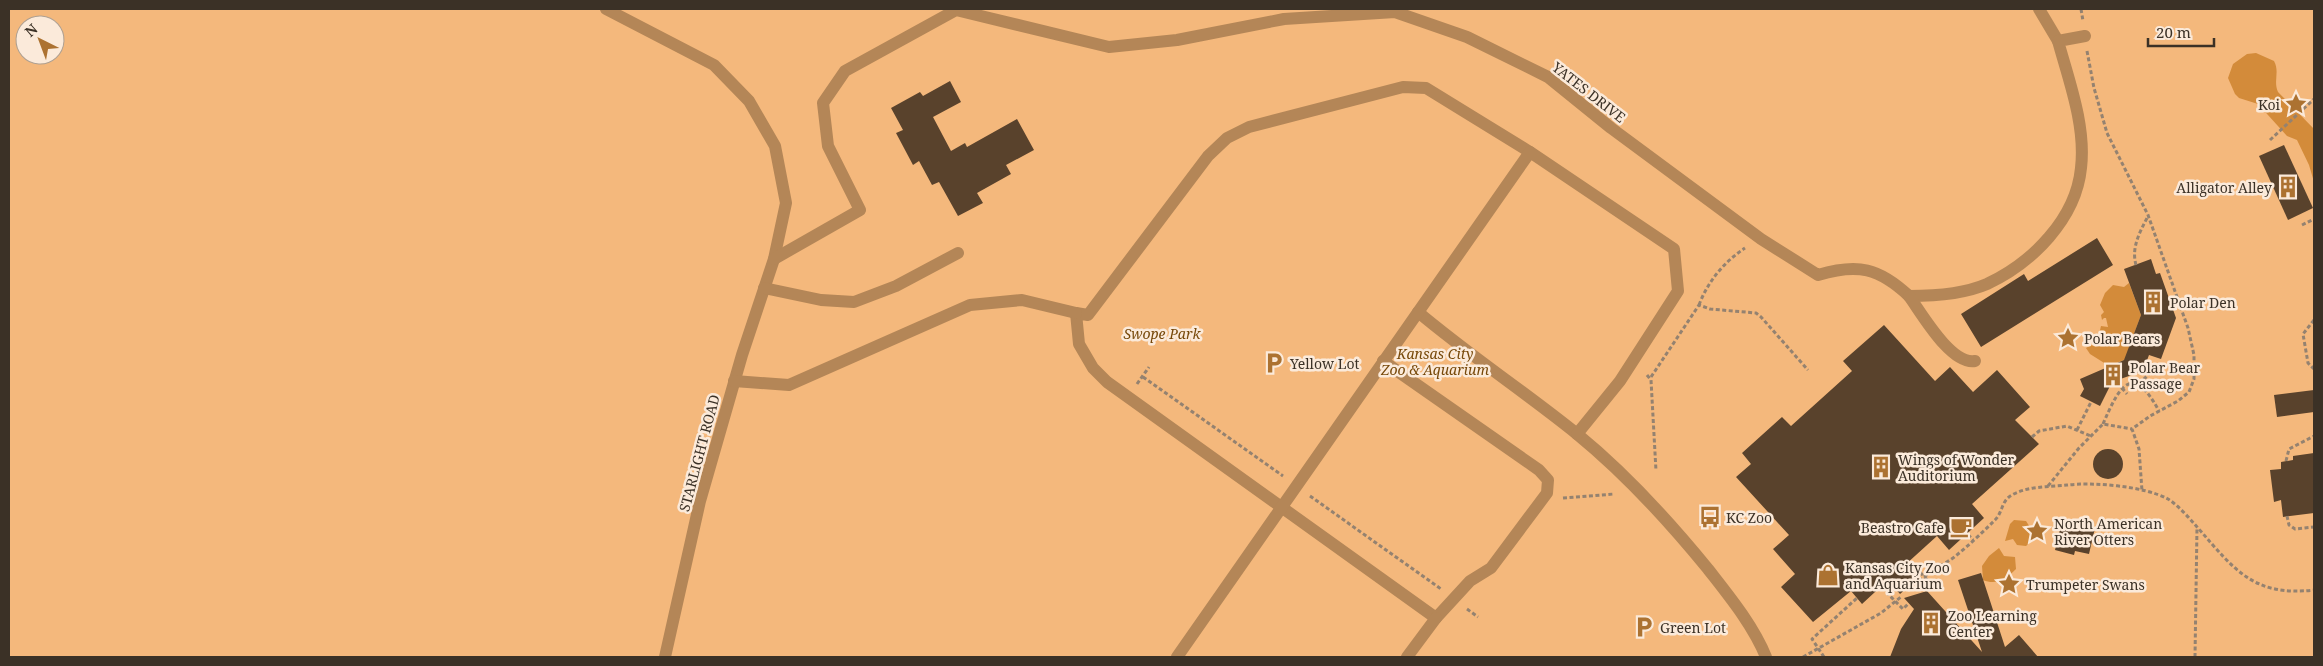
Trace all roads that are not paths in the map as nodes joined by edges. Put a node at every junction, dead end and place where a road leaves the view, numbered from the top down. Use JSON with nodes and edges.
{"nodes":[{"id":1,"x":606,"y":9,"type":"edge"},
{"id":2,"x":2039,"y":9,"type":"edge"},
{"id":3,"x":2085,"y":36,"type":"road end"},
{"id":4,"x":2058,"y":41,"type":"junction"},
{"id":5,"x":1530,"y":152,"type":"junction"},
{"id":6,"x":958,"y":253,"type":"dead end"},
{"id":7,"x":774,"y":259,"type":"junction"},
{"id":8,"x":764,"y":288,"type":"junction"},
{"id":9,"x":1908,"y":296,"type":"junction"},
{"id":10,"x":1418,"y":312,"type":"junction"},
{"id":11,"x":1076,"y":313,"type":"junction"},
{"id":12,"x":1383,"y":361,"type":"junction"},
{"id":13,"x":1975,"y":361,"type":"dead end"},
{"id":14,"x":734,"y":381,"type":"junction"},
{"id":15,"x":1577,"y":434,"type":"junction"},
{"id":16,"x":1281,"y":507,"type":"junction"},
{"id":17,"x":1436,"y":618,"type":"junction"},
{"id":18,"x":665,"y":657,"type":"edge"},
{"id":19,"x":1176,"y":657,"type":"edge"},
{"id":20,"x":1407,"y":657,"type":"edge"},
{"id":21,"x":1766,"y":657,"type":"edge"}],
"edges":[{"from":1,"to":7,"type":"street"},
{"from":2,"to":4,"type":"street"},
{"from":3,"to":4,"type":"street"},
{"from":4,"to":9,"type":"street"},
{"from":5,"to":10,"type":"street"},
{"from":5,"to":11,"type":"street"},
{"from":5,"to":15,"type":"street"},
{"from":6,"to":8,"type":"street"},
{"from":7,"to":8,"type":"street","name":"STARLIGHT ROAD"},
{"from":7,"to":9,"type":"street","name":"YATES DRIVE"},
{"from":8,"to":14,"type":"street","name":"STARLIGHT ROAD"},
{"from":9,"to":13,"type":"street"},
{"from":10,"to":12,"type":"street"},
{"from":10,"to":15,"type":"street"},
{"from":11,"to":14,"type":"street"},
{"from":11,"to":16,"type":"street"},
{"from":12,"to":16,"type":"street"},
{"from":12,"to":17,"type":"street"},
{"from":14,"to":18,"type":"street","name":"STARLIGHT ROAD"},
{"from":15,"to":21,"type":"street"},
{"from":16,"to":17,"type":"street"},
{"from":16,"to":19,"type":"street"},
{"from":17,"to":20,"type":"street"}]}
